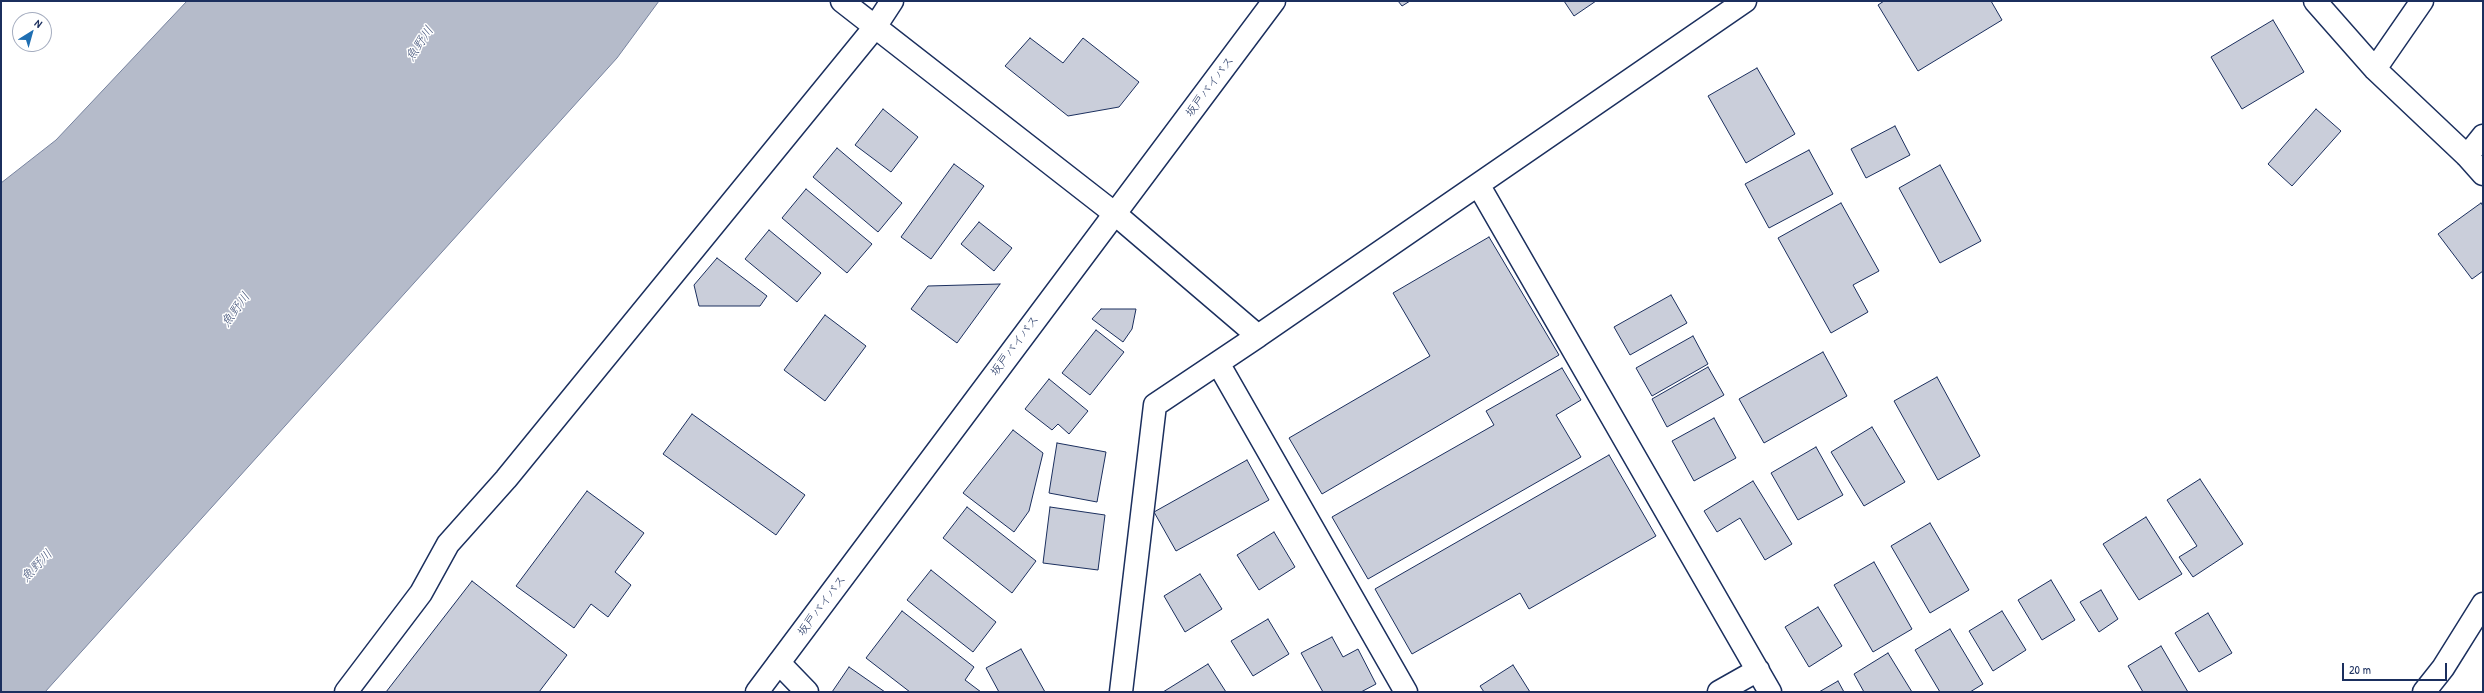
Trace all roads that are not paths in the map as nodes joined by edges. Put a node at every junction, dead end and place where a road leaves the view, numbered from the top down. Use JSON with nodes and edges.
{"nodes":[{"id":1,"x":842,"y":1,"type":"edge"},
{"id":2,"x":892,"y":1,"type":"edge"},
{"id":3,"x":1274,"y":1,"type":"edge"},
{"id":4,"x":1745,"y":1,"type":"edge"},
{"id":5,"x":2315,"y":1,"type":"edge"},
{"id":6,"x":2422,"y":1,"type":"edge"},
{"id":7,"x":875,"y":27,"type":"junction"},
{"id":8,"x":2375,"y":69,"type":"junction"},
{"id":9,"x":2483,"y":136,"type":"edge"},
{"id":10,"x":2467,"y":156,"type":"junction"},
{"id":11,"x":2483,"y":174,"type":"edge"},
{"id":12,"x":1479,"y":186,"type":"junction"},
{"id":13,"x":1114,"y":214,"type":"junction"},
{"id":14,"x":1258,"y":336,"type":"junction"},
{"id":15,"x":1218,"y":363,"type":"junction"},
{"id":16,"x":2483,"y":604,"type":"edge"},
{"id":17,"x":779,"y":663,"type":"junction"},
{"id":18,"x":1758,"y":670,"type":"junction"},
{"id":19,"x":346,"y":692,"type":"edge"},
{"id":20,"x":758,"y":692,"type":"edge"},
{"id":21,"x":807,"y":692,"type":"edge"},
{"id":22,"x":1121,"y":692,"type":"edge"},
{"id":23,"x":1406,"y":692,"type":"edge"},
{"id":24,"x":1719,"y":692,"type":"edge"},
{"id":25,"x":1770,"y":692,"type":"edge"},
{"id":26,"x":2424,"y":692,"type":"edge"}],
"edges":[{"from":1,"to":7,"type":"main road"},
{"from":2,"to":7,"type":"main road"},
{"from":3,"to":13,"type":"main road","name":"坂戸バイパス"},
{"from":4,"to":12,"type":"main road"},
{"from":5,"to":8,"type":"main road"},
{"from":6,"to":8,"type":"main road"},
{"from":7,"to":13,"type":"main road"},
{"from":7,"to":19,"type":"main road"},
{"from":8,"to":10,"type":"main road"},
{"from":9,"to":10,"type":"main road"},
{"from":10,"to":11,"type":"main road"},
{"from":12,"to":14,"type":"main road"},
{"from":12,"to":18,"type":"main road"},
{"from":13,"to":14,"type":"main road"},
{"from":13,"to":17,"type":"main road","name":"坂戸バイパス"},
{"from":14,"to":15,"type":"main road"},
{"from":15,"to":22,"type":"main road"},
{"from":15,"to":23,"type":"main road"},
{"from":16,"to":26,"type":"main road"},
{"from":17,"to":20,"type":"main road","name":"坂戸バイパス"},
{"from":17,"to":21,"type":"main road"},
{"from":18,"to":24,"type":"main road"},
{"from":18,"to":25,"type":"main road"}]}
